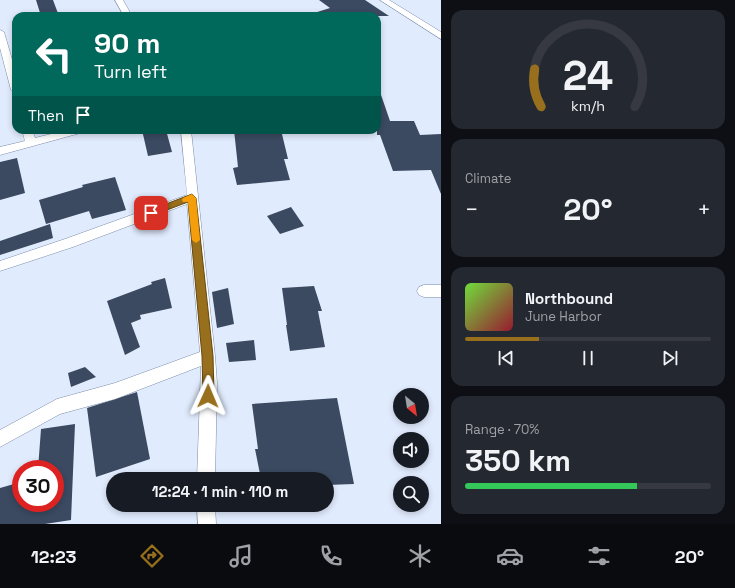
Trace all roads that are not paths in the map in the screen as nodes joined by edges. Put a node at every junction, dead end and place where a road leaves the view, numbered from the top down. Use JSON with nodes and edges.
{"nodes":[{"id":1,"x":119,"y":0,"type":"edge"},
{"id":2,"x":384,"y":0,"type":"edge"},
{"id":3,"x":126,"y":12,"type":"edge"},
{"id":4,"x":0,"y":32,"type":"edge"},
{"id":5,"x":441,"y":36,"type":"edge"},
{"id":6,"x":12,"y":76,"type":"edge"},
{"id":7,"x":28,"y":134,"type":"edge"},
{"id":8,"x":65,"y":134,"type":"edge"},
{"id":9,"x":186,"y":134,"type":"edge"},
{"id":10,"x":31,"y":143,"type":"junction"},
{"id":11,"x":0,"y":151,"type":"edge"},
{"id":12,"x":192,"y":198,"type":"junction"},
{"id":13,"x":0,"y":266,"type":"edge"},
{"id":14,"x":424,"y":291,"type":"dead end"},
{"id":15,"x":441,"y":291,"type":"edge"},
{"id":16,"x":208,"y":356,"type":"junction"},
{"id":17,"x":0,"y":439,"type":"edge"},
{"id":18,"x":206,"y":472,"type":"edge"},
{"id":19,"x":206,"y":512,"type":"edge"},
{"id":20,"x":207,"y":524,"type":"edge"}],
"edges":[{"from":1,"to":3,"type":"street"},
{"from":2,"to":5,"type":"street"},
{"from":4,"to":6,"type":"street"},
{"from":7,"to":10,"type":"street"},
{"from":8,"to":10,"type":"street"},
{"from":9,"to":12,"type":"street"},
{"from":10,"to":11,"type":"street"},
{"from":12,"to":13,"type":"street"},
{"from":12,"to":16,"type":"street"},
{"from":14,"to":15,"type":"street"},
{"from":16,"to":17,"type":"street"},
{"from":16,"to":18,"type":"street"},
{"from":19,"to":20,"type":"street"}]}
